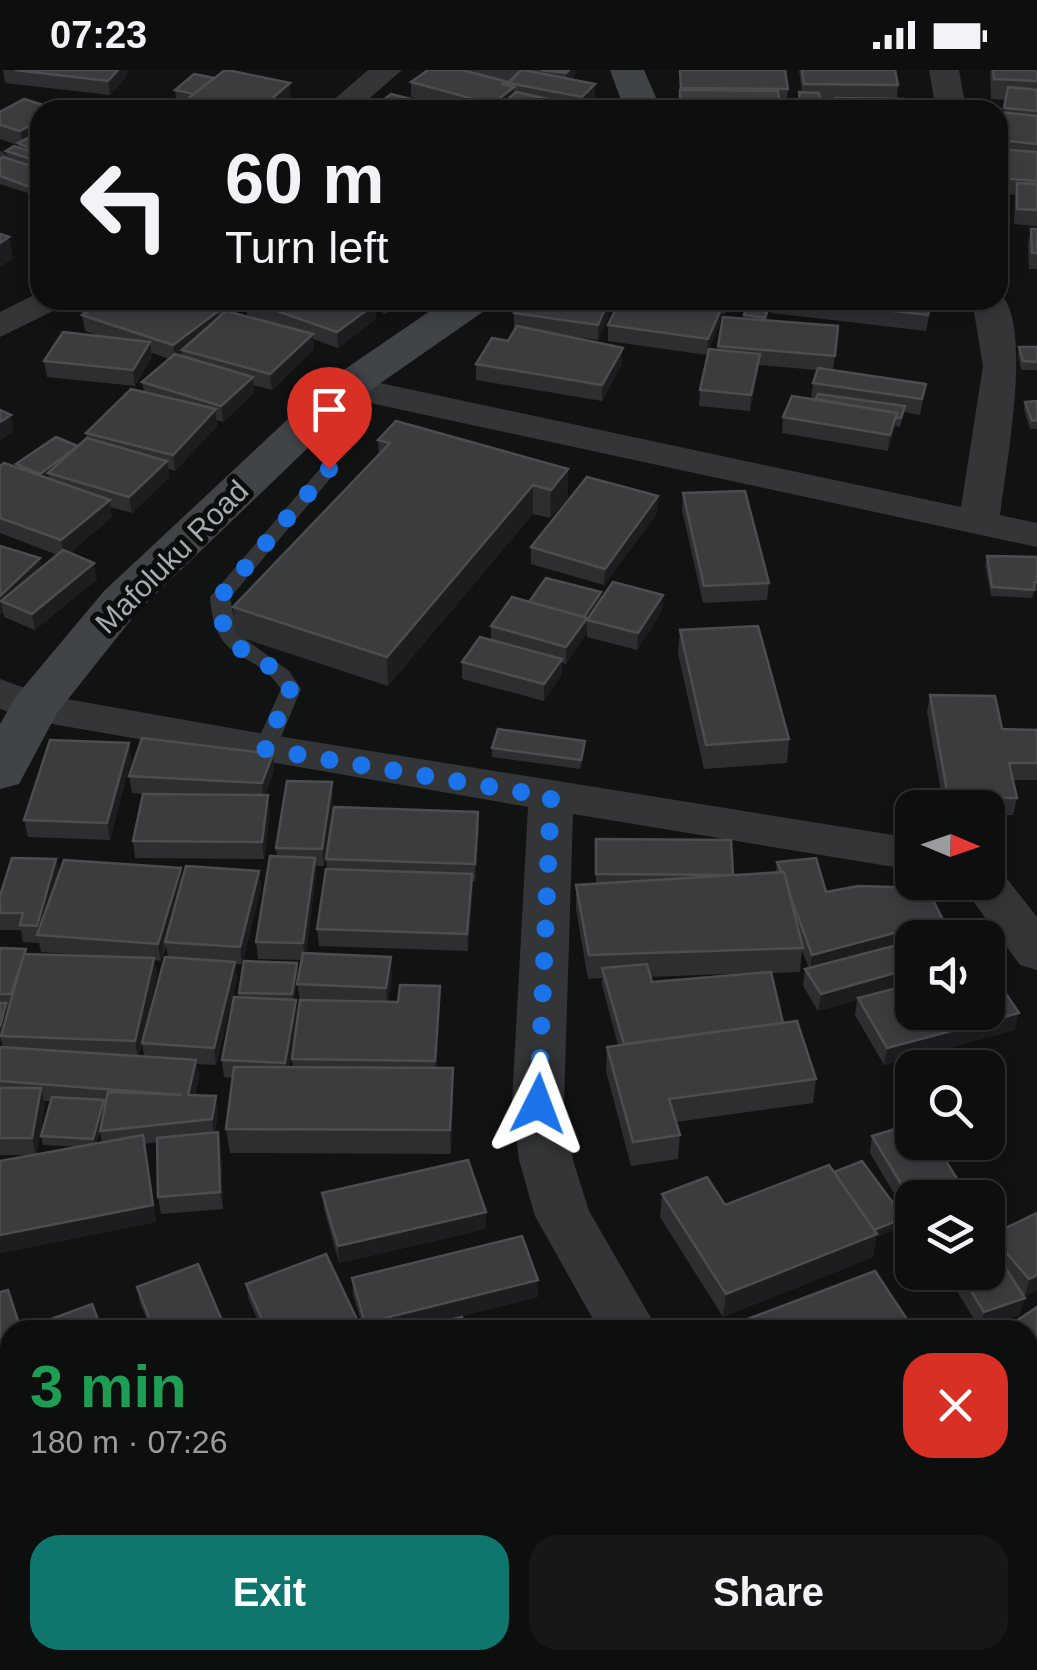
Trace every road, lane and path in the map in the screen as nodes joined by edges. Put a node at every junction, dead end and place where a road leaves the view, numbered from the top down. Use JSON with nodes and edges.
{"nodes":[{"id":1,"x":387,"y":70,"type":"edge"},
{"id":2,"x":627,"y":70,"type":"edge"},
{"id":3,"x":944,"y":70,"type":"edge"},
{"id":4,"x":350,"y":100,"type":"edge"},
{"id":5,"x":639,"y":100,"type":"edge"},
{"id":6,"x":950,"y":100,"type":"edge"},
{"id":7,"x":30,"y":310,"type":"edge"},
{"id":8,"x":459,"y":310,"type":"edge"},
{"id":9,"x":991,"y":310,"type":"edge"},
{"id":10,"x":0,"y":326,"type":"edge"},
{"id":11,"x":348,"y":387,"type":"junction"},
{"id":12,"x":329,"y":469,"type":"dead end"},
{"id":13,"x":979,"y":522,"type":"junction"},
{"id":14,"x":1037,"y":535,"type":"edge"},
{"id":15,"x":17,"y":700,"type":"edge"},
{"id":16,"x":265,"y":749,"type":"junction"},
{"id":17,"x":0,"y":772,"type":"edge"},
{"id":18,"x":551,"y":797,"type":"junction"},
{"id":19,"x":895,"y":851,"type":"edge"},
{"id":20,"x":997,"y":900,"type":"edge"},
{"id":21,"x":1037,"y":952,"type":"edge"},
{"id":22,"x":623,"y":1320,"type":"edge"}],
"edges":[{"from":1,"to":4,"type":"street"},
{"from":2,"to":5,"type":"street"},
{"from":3,"to":6,"type":"street"},
{"from":7,"to":10,"type":"street"},
{"from":8,"to":11,"type":"street","name":"Mafoluku Road"},
{"from":9,"to":13,"type":"street"},
{"from":11,"to":13,"type":"street"},
{"from":11,"to":15,"type":"street","name":"Mafoluku Road"},
{"from":12,"to":16,"type":"lane"},
{"from":13,"to":14,"type":"street"},
{"from":15,"to":16,"type":"street"},
{"from":15,"to":17,"type":"street","name":"Mafoluku Road"},
{"from":16,"to":18,"type":"street"},
{"from":18,"to":19,"type":"street"},
{"from":18,"to":22,"type":"street"},
{"from":20,"to":21,"type":"street"}]}
